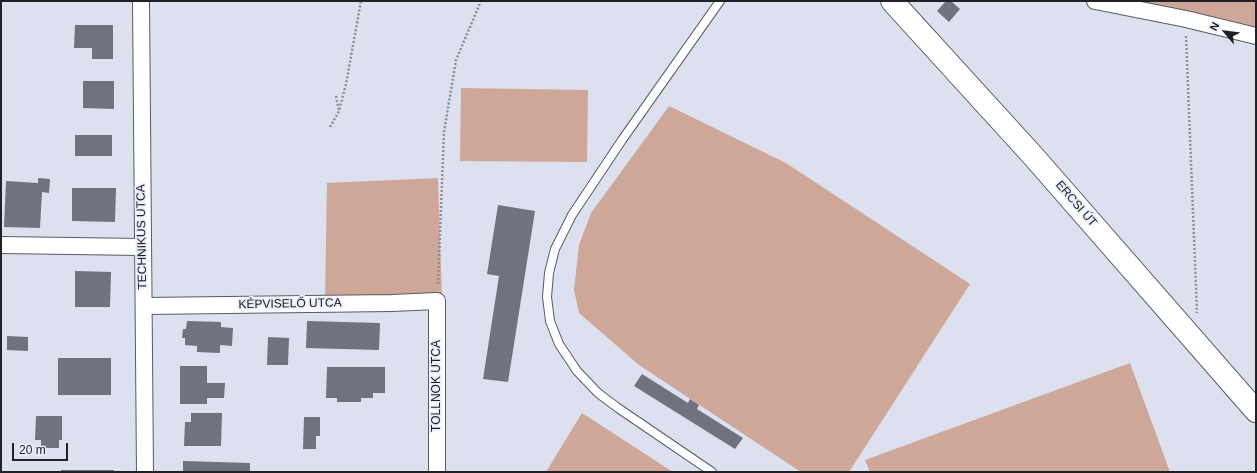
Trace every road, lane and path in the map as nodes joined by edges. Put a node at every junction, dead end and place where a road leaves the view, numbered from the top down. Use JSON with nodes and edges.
{"nodes":[{"id":1,"x":141,"y":1,"type":"edge"},
{"id":2,"x":361,"y":1,"type":"edge"},
{"id":3,"x":481,"y":1,"type":"edge"},
{"id":4,"x":720,"y":1,"type":"edge"},
{"id":5,"x":892,"y":1,"type":"edge"},
{"id":6,"x":1095,"y":1,"type":"edge"},
{"id":7,"x":1186,"y":19,"type":"junction"},
{"id":8,"x":1256,"y":36,"type":"edge"},
{"id":9,"x":336,"y":96,"type":"dead end"},
{"id":10,"x":339,"y":111,"type":"junction"},
{"id":11,"x":330,"y":127,"type":"dead end"},
{"id":12,"x":1,"y":245,"type":"edge"},
{"id":13,"x":142,"y":247,"type":"junction"},
{"id":14,"x":437,"y":301,"type":"junction"},
{"id":15,"x":144,"y":306,"type":"junction"},
{"id":16,"x":1198,"y":344,"type":"junction"},
{"id":17,"x":1256,"y":411,"type":"edge"},
{"id":18,"x":145,"y":472,"type":"edge"},
{"id":19,"x":437,"y":472,"type":"edge"},
{"id":20,"x":712,"y":472,"type":"edge"}],
"edges":[{"from":1,"to":13,"type":"street","name":"TECHNIKUS UTCA"},
{"from":2,"to":10,"type":"path"},
{"from":3,"to":14,"type":"path"},
{"from":4,"to":20,"type":"lane"},
{"from":5,"to":16,"type":"main road","name":"ERCSI ÚT"},
{"from":6,"to":7,"type":"street"},
{"from":7,"to":8,"type":"street"},
{"from":7,"to":16,"type":"path"},
{"from":9,"to":10,"type":"path"},
{"from":10,"to":11,"type":"path"},
{"from":12,"to":13,"type":"street"},
{"from":13,"to":15,"type":"street","name":"TECHNIKUS UTCA"},
{"from":14,"to":15,"type":"street","name":"KÉPVISELŐ UTCA"},
{"from":14,"to":19,"type":"street","name":"TOLLNOK UTCA"},
{"from":15,"to":18,"type":"street","name":"TECHNIKUS UTCA"},
{"from":16,"to":17,"type":"main road","name":"ERCSI ÚT"}]}
